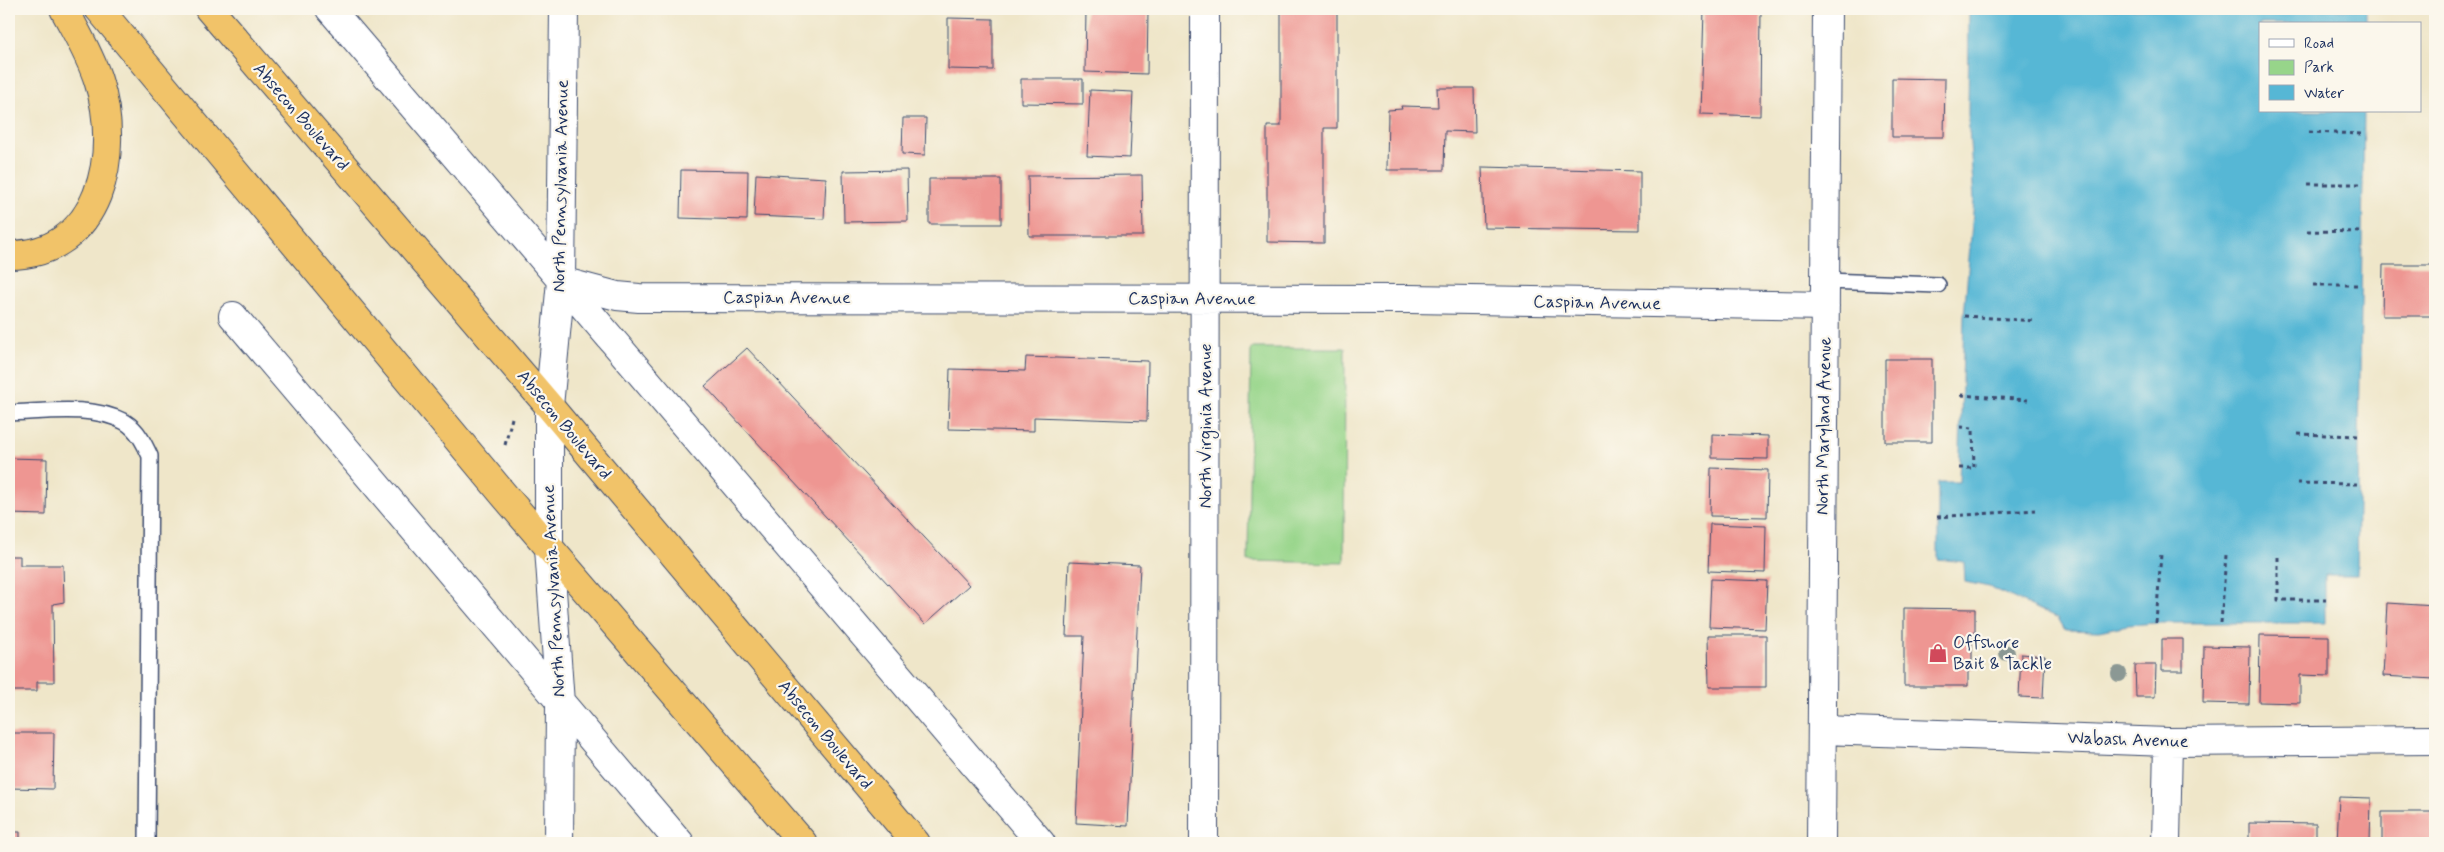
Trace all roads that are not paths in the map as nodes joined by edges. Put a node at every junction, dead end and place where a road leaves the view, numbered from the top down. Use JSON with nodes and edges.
{"nodes":[{"id":1,"x":64,"y":9,"type":"edge"},
{"id":2,"x":99,"y":9,"type":"edge"},
{"id":3,"x":209,"y":9,"type":"edge"},
{"id":4,"x":330,"y":9,"type":"edge"},
{"id":5,"x":564,"y":9,"type":"edge"},
{"id":6,"x":1205,"y":9,"type":"edge"},
{"id":7,"x":1828,"y":9,"type":"edge"},
{"id":8,"x":9,"y":255,"type":"edge"},
{"id":9,"x":561,"y":281,"type":"junction"},
{"id":10,"x":1938,"y":285,"type":"dead end"},
{"id":11,"x":1826,"y":294,"type":"junction"},
{"id":12,"x":1206,"y":298,"type":"junction"},
{"id":13,"x":233,"y":316,"type":"dead end"},
{"id":14,"x":549,"y":406,"type":"junction"},
{"id":15,"x":9,"y":413,"type":"edge"},
{"id":16,"x":549,"y":548,"type":"junction"},
{"id":17,"x":560,"y":703,"type":"junction"},
{"id":18,"x":1822,"y":730,"type":"junction"},
{"id":19,"x":2435,"y":740,"type":"edge"},
{"id":20,"x":2168,"y":742,"type":"junction"},
{"id":21,"x":147,"y":843,"type":"edge"},
{"id":22,"x":559,"y":843,"type":"edge"},
{"id":23,"x":680,"y":843,"type":"edge"},
{"id":24,"x":804,"y":843,"type":"edge"},
{"id":25,"x":916,"y":843,"type":"edge"},
{"id":26,"x":1041,"y":843,"type":"edge"},
{"id":27,"x":1204,"y":843,"type":"edge"},
{"id":28,"x":1821,"y":843,"type":"edge"},
{"id":29,"x":2166,"y":843,"type":"edge"}],
"edges":[{"from":1,"to":8,"type":"highway"},
{"from":2,"to":16,"type":"highway"},
{"from":3,"to":14,"type":"highway","name":"Absecon Boulevard"},
{"from":4,"to":9,"type":"street"},
{"from":5,"to":9,"type":"street","name":"North Pennsylvania Avenue"},
{"from":6,"to":12,"type":"street","name":"North Virginia Avenue"},
{"from":7,"to":11,"type":"street","name":"North Maryland Avenue"},
{"from":9,"to":12,"type":"street","name":"Caspian Avenue"},
{"from":9,"to":14,"type":"street","name":"North Pennsylvania Avenue"},
{"from":9,"to":26,"type":"street"},
{"from":10,"to":11,"type":"lane"},
{"from":11,"to":12,"type":"street","name":"Caspian Avenue"},
{"from":11,"to":18,"type":"street","name":"North Maryland Avenue"},
{"from":12,"to":27,"type":"street","name":"North Virginia Avenue"},
{"from":13,"to":17,"type":"street"},
{"from":14,"to":16,"type":"street","name":"North Pennsylvania Avenue"},
{"from":14,"to":25,"type":"highway","name":"Absecon Boulevard"},
{"from":15,"to":21,"type":"lane"},
{"from":16,"to":17,"type":"street","name":"North Pennsylvania Avenue"},
{"from":16,"to":24,"type":"highway"},
{"from":17,"to":22,"type":"street","name":"North Pennsylvania Avenue"},
{"from":17,"to":23,"type":"street"},
{"from":18,"to":20,"type":"street","name":"Wabash Avenue"},
{"from":18,"to":28,"type":"street","name":"North Maryland Avenue"},
{"from":19,"to":20,"type":"street","name":"Wabash Avenue"},
{"from":20,"to":29,"type":"street"}]}
